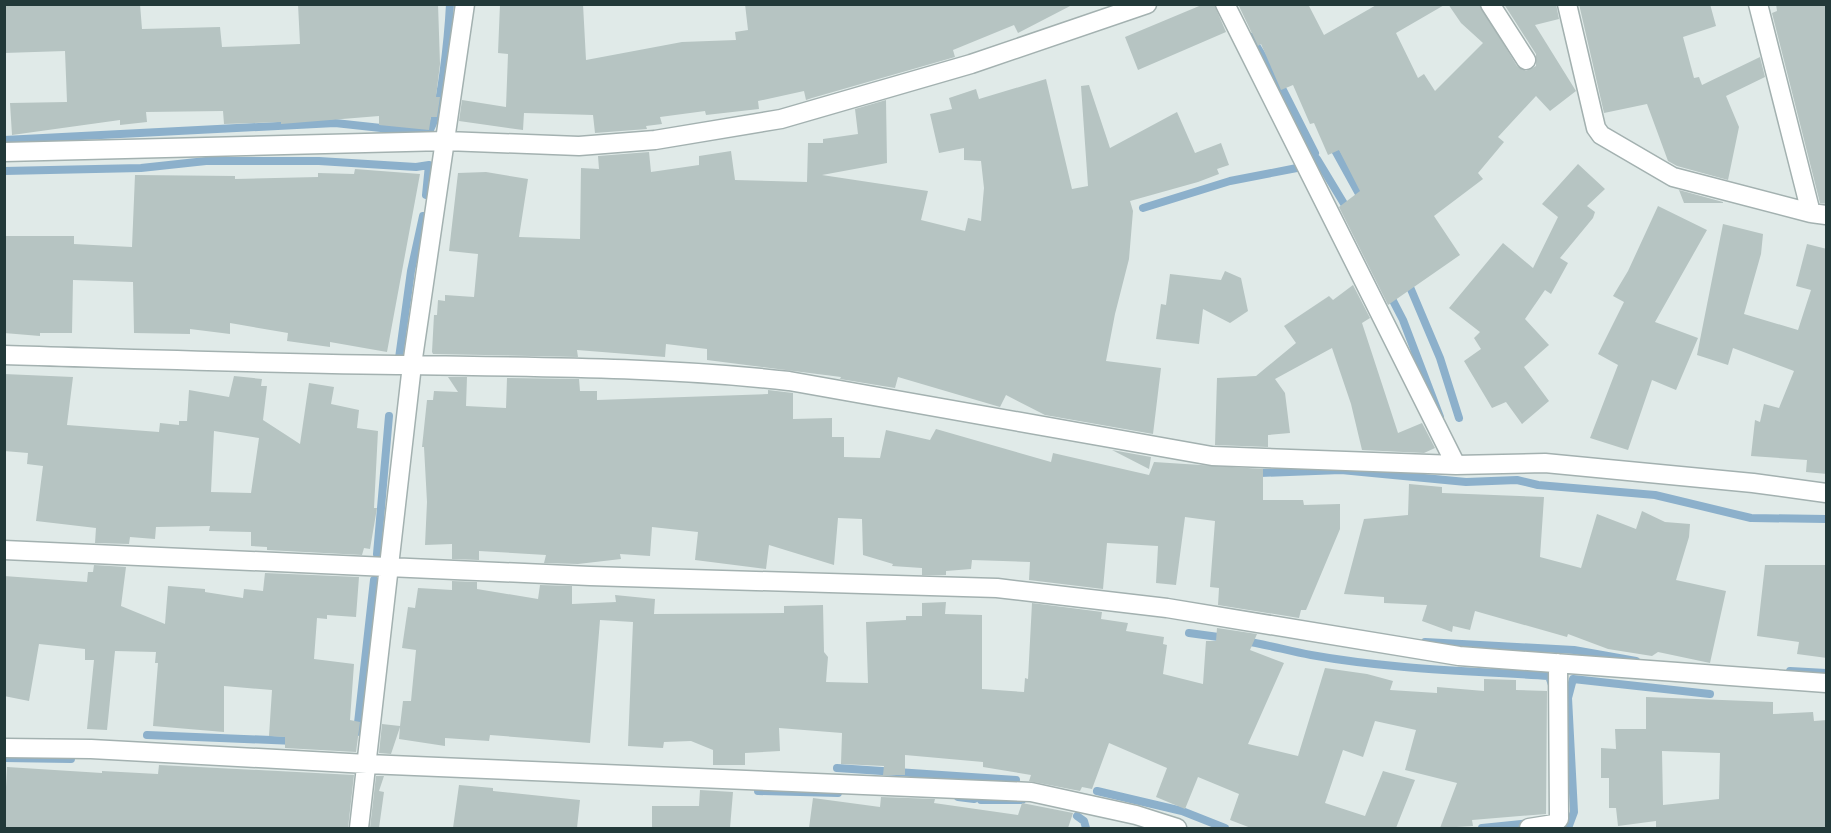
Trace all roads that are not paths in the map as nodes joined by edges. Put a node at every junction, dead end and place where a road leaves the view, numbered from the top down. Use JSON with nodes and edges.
{"nodes":[{"id":1,"x":465,"y":4,"type":"edge"},
{"id":2,"x":1148,"y":4,"type":"edge"},
{"id":3,"x":1225,"y":4,"type":"edge"},
{"id":4,"x":1490,"y":4,"type":"edge"},
{"id":5,"x":1568,"y":4,"type":"edge"},
{"id":6,"x":1758,"y":4,"type":"edge"},
{"id":7,"x":1526,"y":60,"type":"dead end"},
{"id":8,"x":446,"y":141,"type":"junction"},
{"id":9,"x":4,"y":152,"type":"edge"},
{"id":10,"x":1819,"y":214,"type":"edge"},
{"id":11,"x":4,"y":355,"type":"edge"},
{"id":12,"x":412,"y":365,"type":"junction"},
{"id":13,"x":1456,"y":465,"type":"junction"},
{"id":14,"x":1827,"y":493,"type":"edge"},
{"id":15,"x":4,"y":550,"type":"edge"},
{"id":16,"x":390,"y":565,"type":"junction"},
{"id":17,"x":1558,"y":663,"type":"junction"},
{"id":18,"x":1827,"y":683,"type":"edge"},
{"id":19,"x":4,"y":748,"type":"edge"},
{"id":20,"x":366,"y":764,"type":"junction"},
{"id":21,"x":359,"y":828,"type":"edge"},
{"id":22,"x":1177,"y":828,"type":"edge"},
{"id":23,"x":1529,"y":828,"type":"edge"}],
"edges":[{"from":1,"to":8,"type":"street"},
{"from":2,"to":8,"type":"street"},
{"from":3,"to":13,"type":"street"},
{"from":4,"to":7,"type":"street"},
{"from":5,"to":10,"type":"street"},
{"from":6,"to":10,"type":"street"},
{"from":8,"to":9,"type":"street"},
{"from":8,"to":12,"type":"street"},
{"from":11,"to":12,"type":"street"},
{"from":12,"to":13,"type":"street"},
{"from":12,"to":16,"type":"street"},
{"from":13,"to":14,"type":"street"},
{"from":15,"to":16,"type":"street"},
{"from":16,"to":17,"type":"street"},
{"from":16,"to":20,"type":"street"},
{"from":17,"to":18,"type":"street"},
{"from":17,"to":23,"type":"street"},
{"from":19,"to":20,"type":"street"},
{"from":20,"to":21,"type":"street"},
{"from":20,"to":22,"type":"street"}]}
